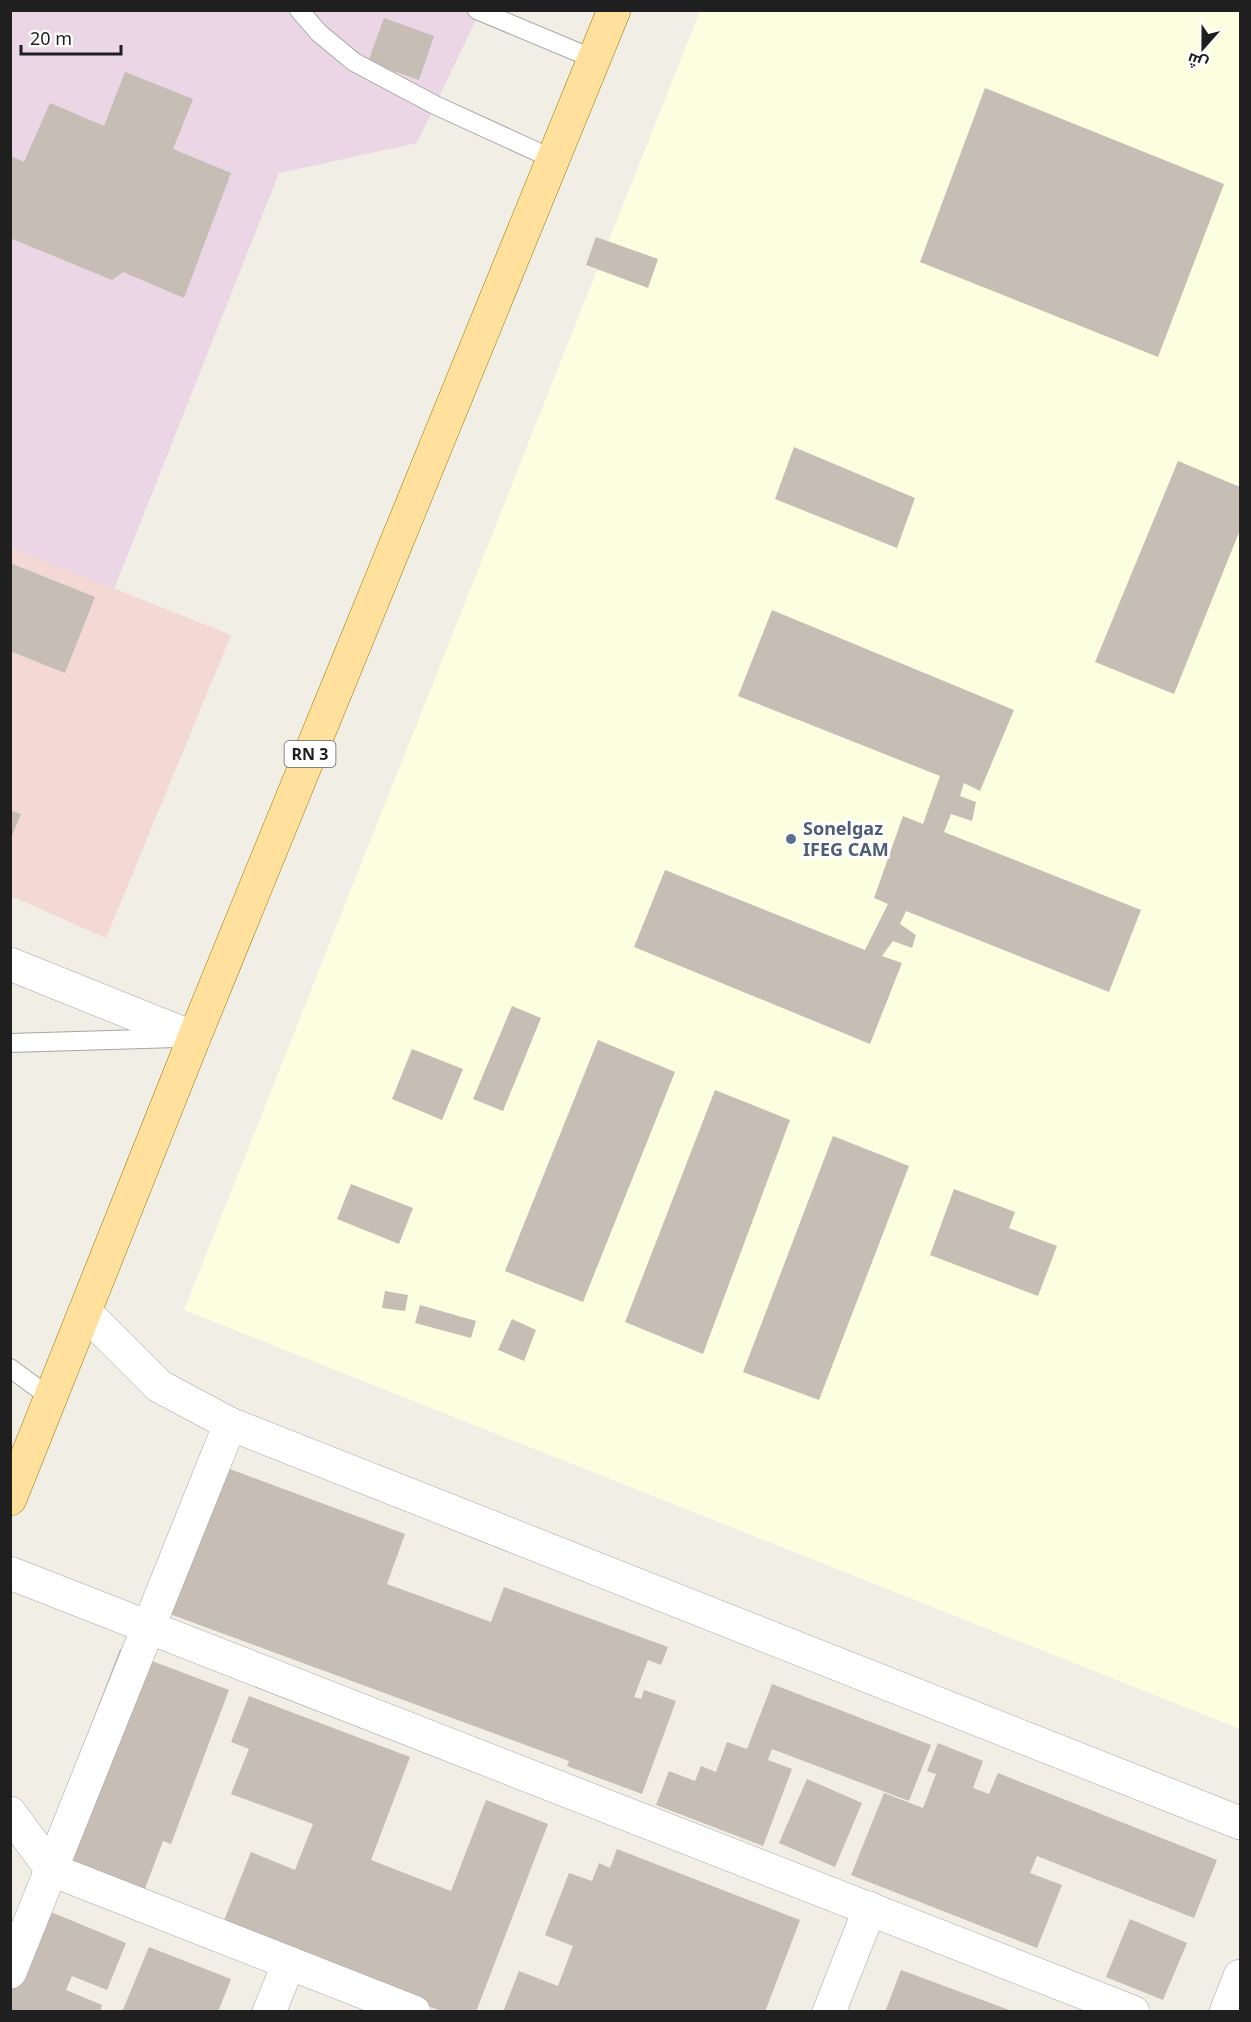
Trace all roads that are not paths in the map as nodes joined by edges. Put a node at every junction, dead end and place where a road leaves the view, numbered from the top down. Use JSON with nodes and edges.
{"nodes":[{"id":1,"x":299,"y":10,"type":"edge"},
{"id":2,"x":477,"y":10,"type":"edge"},
{"id":3,"x":614,"y":10,"type":"edge"},
{"id":4,"x":594,"y":59,"type":"junction"},
{"id":5,"x":553,"y":159,"type":"junction"},
{"id":6,"x":10,"y":964,"type":"edge"},
{"id":7,"x":194,"y":1038,"type":"junction"},
{"id":8,"x":10,"y":1044,"type":"edge"},
{"id":9,"x":85,"y":1312,"type":"junction"},
{"id":10,"x":10,"y":1368,"type":"edge"},
{"id":11,"x":51,"y":1398,"type":"junction"},
{"id":12,"x":230,"y":1424,"type":"junction"},
{"id":13,"x":10,"y":1499,"type":"edge"},
{"id":14,"x":10,"y":1573,"type":"edge"},
{"id":15,"x":149,"y":1627,"type":"junction"},
{"id":16,"x":10,"y":1813,"type":"edge"},
{"id":17,"x":1240,"y":1823,"type":"edge"},
{"id":18,"x":52,"y":1870,"type":"junction"},
{"id":19,"x":870,"y":1908,"type":"junction"},
{"id":20,"x":289,"y":1963,"type":"junction"},
{"id":21,"x":10,"y":1972,"type":"edge"},
{"id":22,"x":1240,"y":1976,"type":"edge"},
{"id":23,"x":269,"y":2012,"type":"edge"},
{"id":24,"x":414,"y":2012,"type":"edge"},
{"id":25,"x":829,"y":2012,"type":"edge"},
{"id":26,"x":1133,"y":2012,"type":"edge"},
{"id":27,"x":1226,"y":2012,"type":"edge"}],
"edges":[{"from":1,"to":5,"type":"lane"},
{"from":2,"to":4,"type":"lane"},
{"from":3,"to":4,"type":"main road","number":"RN 3"},
{"from":4,"to":5,"type":"main road","number":"RN 3"},
{"from":5,"to":7,"type":"main road","number":"RN 3"},
{"from":6,"to":7,"type":"street"},
{"from":7,"to":8,"type":"lane"},
{"from":7,"to":9,"type":"main road","number":"RN 3"},
{"from":9,"to":11,"type":"main road","number":"RN 3"},
{"from":9,"to":12,"type":"street"},
{"from":10,"to":11,"type":"lane"},
{"from":11,"to":13,"type":"main road","number":"RN 3"},
{"from":12,"to":15,"type":"street"},
{"from":12,"to":17,"type":"street"},
{"from":14,"to":15,"type":"street"},
{"from":15,"to":18,"type":"street"},
{"from":15,"to":19,"type":"street"},
{"from":16,"to":18,"type":"street"},
{"from":18,"to":20,"type":"street"},
{"from":18,"to":21,"type":"street"},
{"from":19,"to":25,"type":"street"},
{"from":19,"to":26,"type":"street"},
{"from":20,"to":23,"type":"street"},
{"from":20,"to":24,"type":"street"},
{"from":22,"to":27,"type":"street"}]}
